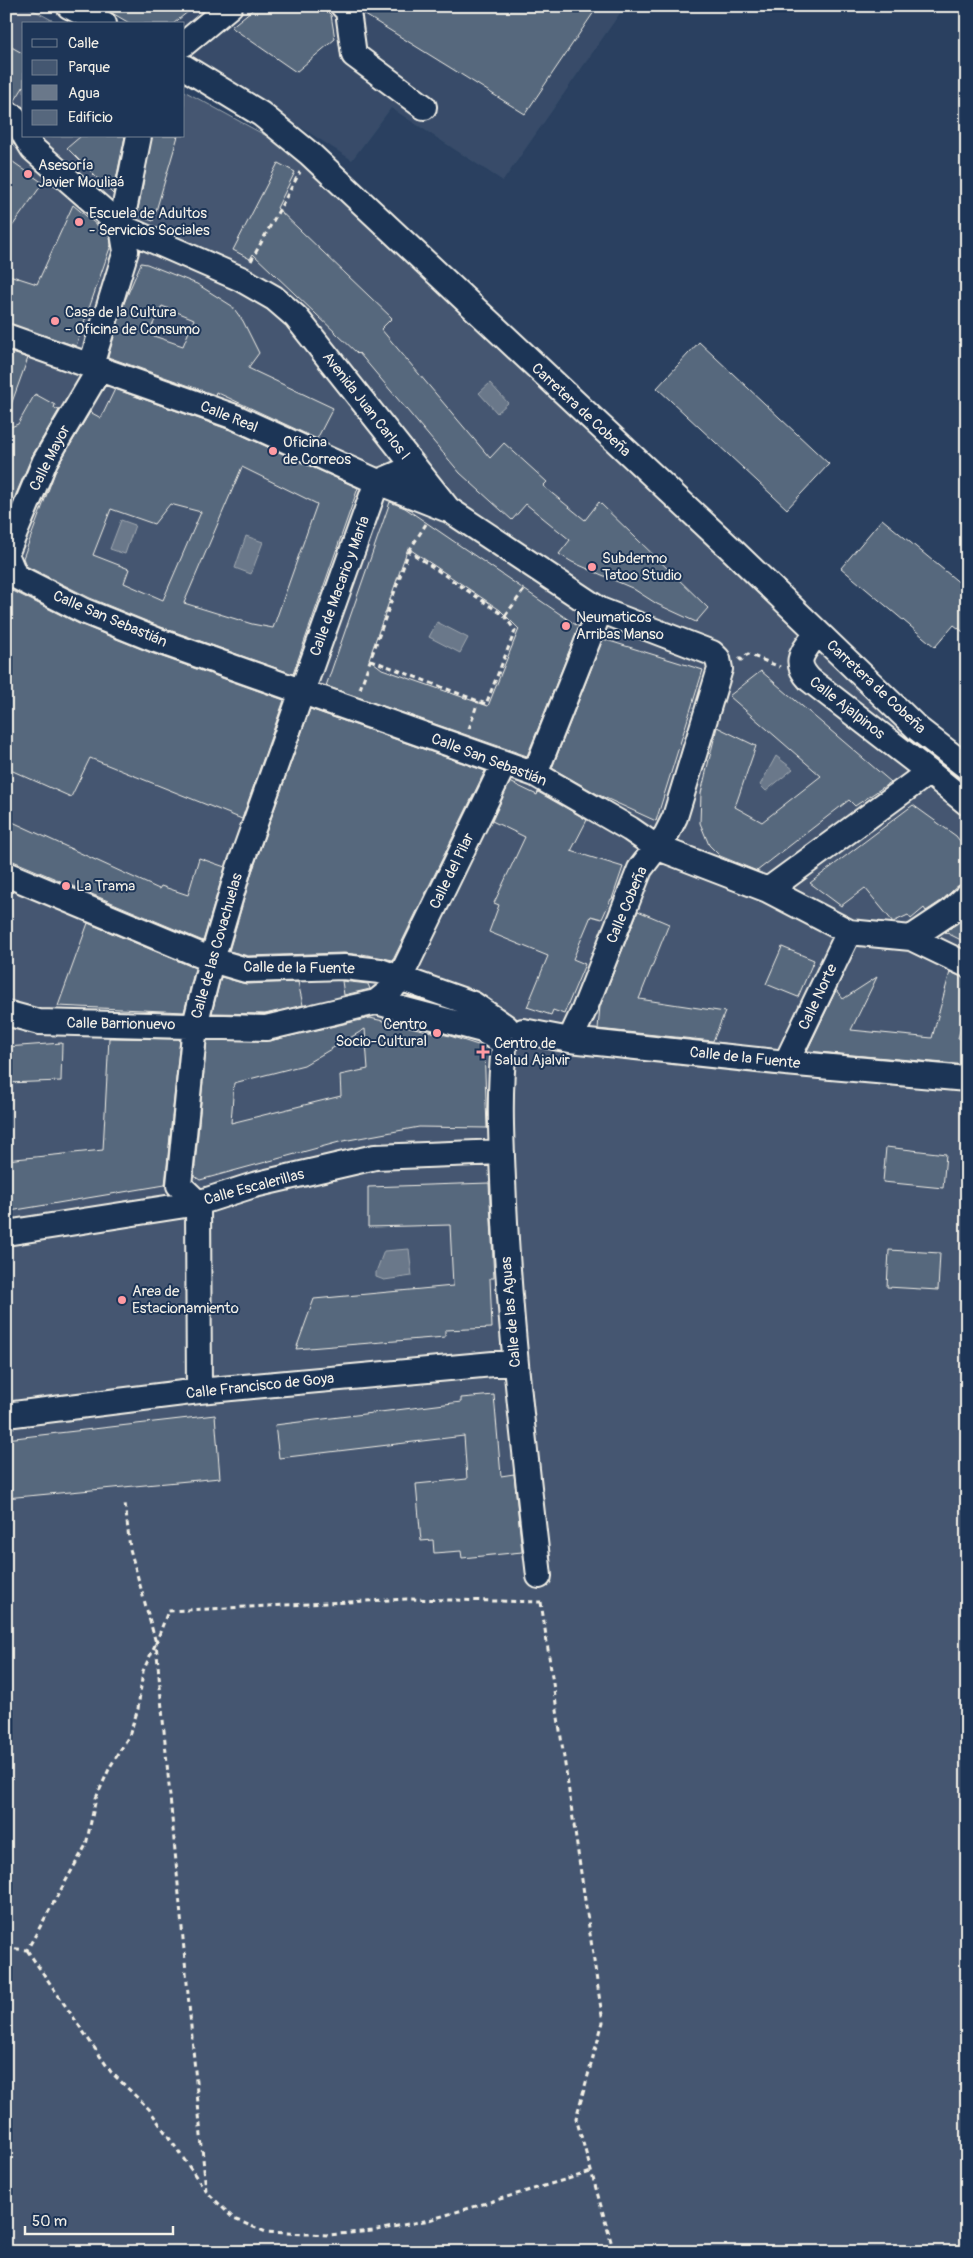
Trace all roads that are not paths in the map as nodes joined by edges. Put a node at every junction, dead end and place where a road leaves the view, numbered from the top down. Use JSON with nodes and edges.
{"nodes":[{"id":1,"x":69,"y":6,"type":"edge"},
{"id":2,"x":230,"y":6,"type":"edge"},
{"id":3,"x":343,"y":6,"type":"edge"},
{"id":4,"x":100,"y":22,"type":"edge"},
{"id":5,"x":185,"y":43,"type":"edge"},
{"id":6,"x":185,"y":68,"type":"edge"},
{"id":7,"x":424,"y":107,"type":"dead end"},
{"id":8,"x":26,"y":138,"type":"edge"},
{"id":9,"x":138,"y":138,"type":"edge"},
{"id":10,"x":122,"y":227,"type":"junction"},
{"id":11,"x":6,"y":336,"type":"edge"},
{"id":12,"x":91,"y":365,"type":"junction"},
{"id":13,"x":414,"y":467,"type":"junction"},
{"id":14,"x":378,"y":482,"type":"junction"},
{"id":15,"x":448,"y":509,"type":"junction"},
{"id":16,"x":6,"y":554,"type":"edge"},
{"id":17,"x":600,"y":610,"type":"junction"},
{"id":18,"x":817,"y":632,"type":"junction"},
{"id":19,"x":727,"y":657,"type":"joint"},
{"id":20,"x":302,"y":690,"type":"junction"},
{"id":21,"x":504,"y":764,"type":"junction"},
{"id":22,"x":967,"y":767,"type":"edge"},
{"id":23,"x":929,"y":772,"type":"junction"},
{"id":24,"x":535,"y":774,"type":"junction"},
{"id":25,"x":967,"y":803,"type":"edge"},
{"id":26,"x":656,"y":847,"type":"junction"},
{"id":27,"x":6,"y":874,"type":"edge"},
{"id":28,"x":768,"y":890,"type":"junction"},
{"id":29,"x":967,"y":896,"type":"edge"},
{"id":30,"x":849,"y":932,"type":"junction"},
{"id":31,"x":912,"y":938,"type":"junction"},
{"id":32,"x":212,"y":960,"type":"junction"},
{"id":33,"x":967,"y":965,"type":"edge"},
{"id":34,"x":400,"y":978,"type":"junction"},
{"id":35,"x":376,"y":1002,"type":"junction"},
{"id":36,"x":6,"y":1013,"type":"edge"},
{"id":37,"x":39,"y":1022,"type":"junction"},
{"id":38,"x":195,"y":1025,"type":"junction"},
{"id":39,"x":6,"y":1027,"type":"edge"},
{"id":40,"x":508,"y":1036,"type":"junction"},
{"id":41,"x":570,"y":1040,"type":"junction"},
{"id":42,"x":786,"y":1063,"type":"junction"},
{"id":43,"x":967,"y":1079,"type":"edge"},
{"id":44,"x":502,"y":1152,"type":"junction"},
{"id":45,"x":198,"y":1203,"type":"junction"},
{"id":46,"x":6,"y":1233,"type":"edge"},
{"id":47,"x":515,"y":1362,"type":"junction"},
{"id":48,"x":199,"y":1391,"type":"junction"},
{"id":49,"x":6,"y":1415,"type":"edge"},
{"id":50,"x":539,"y":1576,"type":"road end"}],
"edges":[{"from":1,"to":4,"type":"street"},
{"from":2,"to":5,"type":"street"},
{"from":3,"to":7,"type":"street"},
{"from":6,"to":18,"type":"street","name":"Carretera de Cobeña"},
{"from":8,"to":10,"type":"street","name":"Avenida Juan Carlos I"},
{"from":9,"to":10,"type":"street"},
{"from":10,"to":12,"type":"street"},
{"from":10,"to":13,"type":"street","name":"Avenida Juan Carlos I"},
{"from":11,"to":12,"type":"street","name":"Calle Real"},
{"from":12,"to":14,"type":"street","name":"Calle Real"},
{"from":12,"to":16,"type":"street","name":"Calle Mayor"},
{"from":13,"to":14,"type":"street"},
{"from":13,"to":15,"type":"street","name":"Avenida Juan Carlos I"},
{"from":14,"to":15,"type":"street","name":"Calle Real"},
{"from":14,"to":20,"type":"street","name":"Calle de Macario y María"},
{"from":15,"to":17,"type":"street","name":"Avenida Juan Carlos I"},
{"from":16,"to":20,"type":"street","name":"Calle San Sebastián"},
{"from":17,"to":19,"type":"street","name":"Avenida Juan Carlos I"},
{"from":17,"to":24,"type":"street"},
{"from":18,"to":22,"type":"street","name":"Carretera de Cobeña"},
{"from":18,"to":23,"type":"street","name":"Calle Ajalpinos"},
{"from":19,"to":26,"type":"street","name":"Calle Cobeña"},
{"from":20,"to":21,"type":"street","name":"Calle San Sebastián"},
{"from":20,"to":32,"type":"street","name":"Calle de las Covachuelas"},
{"from":21,"to":24,"type":"street","name":"Calle San Sebastián"},
{"from":21,"to":34,"type":"street","name":"Calle del Pilar"},
{"from":23,"to":25,"type":"street","name":"Calle Ajalpinos"},
{"from":23,"to":28,"type":"street"},
{"from":24,"to":26,"type":"street","name":"Calle San Sebastián"},
{"from":26,"to":28,"type":"street","name":"Calle San Sebastián"},
{"from":26,"to":41,"type":"street","name":"Calle Cobeña"},
{"from":27,"to":32,"type":"street","name":"Calle de la Fuente"},
{"from":28,"to":30,"type":"street","name":"Calle San Sebastián"},
{"from":29,"to":31,"type":"street"},
{"from":30,"to":31,"type":"street","name":"Calle San Sebastián"},
{"from":30,"to":42,"type":"street","name":"Calle Norte"},
{"from":31,"to":33,"type":"street"},
{"from":32,"to":34,"type":"street","name":"Calle de la Fuente"},
{"from":32,"to":38,"type":"street","name":"Calle de las Covachuelas"},
{"from":34,"to":35,"type":"street","name":"Calle Barrionuevo"},
{"from":34,"to":40,"type":"street","name":"Calle de la Fuente"},
{"from":35,"to":38,"type":"street","name":"Calle Barrionuevo"},
{"from":35,"to":40,"type":"street","name":"Calle de la Fuente"},
{"from":36,"to":37,"type":"street"},
{"from":37,"to":38,"type":"street","name":"Calle Barrionuevo"},
{"from":37,"to":39,"type":"street"},
{"from":38,"to":45,"type":"street","name":"Calle de las Covachuelas"},
{"from":40,"to":41,"type":"street","name":"Calle de la Fuente"},
{"from":40,"to":44,"type":"street","name":"Calle de las Aguas"},
{"from":41,"to":42,"type":"street","name":"Calle de la Fuente"},
{"from":42,"to":43,"type":"street","name":"Calle de la Fuente"},
{"from":44,"to":45,"type":"street","name":"Calle Escalerillas"},
{"from":44,"to":47,"type":"street","name":"Calle de las Aguas"},
{"from":45,"to":46,"type":"street","name":"Calle Escalerillas"},
{"from":45,"to":48,"type":"street"},
{"from":47,"to":48,"type":"street","name":"Calle Francisco de Goya"},
{"from":47,"to":50,"type":"street","name":"Calle de las Aguas"},
{"from":48,"to":49,"type":"street","name":"Calle Francisco de Goya"}]}
